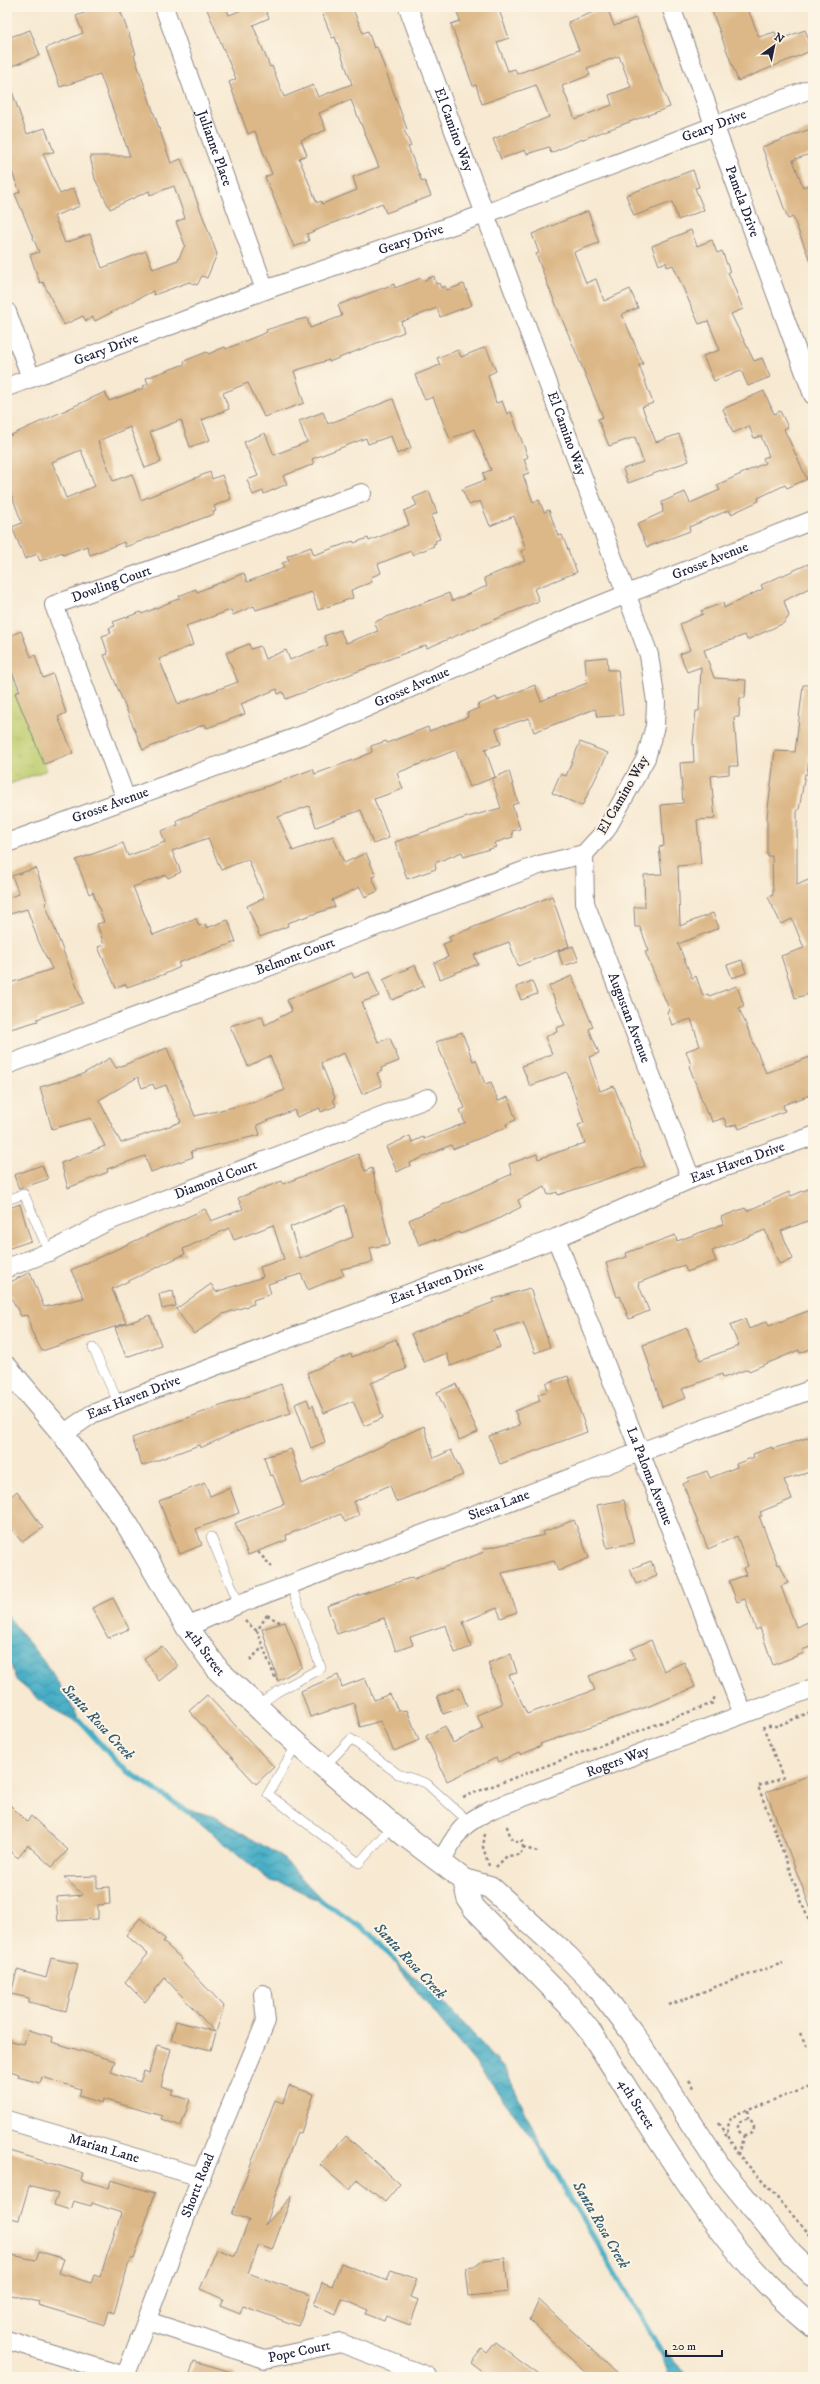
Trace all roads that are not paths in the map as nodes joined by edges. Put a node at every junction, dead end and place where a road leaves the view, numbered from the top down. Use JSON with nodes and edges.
{"nodes":[{"id":1,"x":164,"y":7,"type":"edge"},
{"id":2,"x":408,"y":7,"type":"edge"},
{"id":3,"x":671,"y":7,"type":"edge"},
{"id":4,"x":813,"y":88,"type":"edge"},
{"id":5,"x":716,"y":126,"type":"junction"},
{"id":6,"x":486,"y":214,"type":"junction"},
{"id":7,"x":265,"y":290,"type":"junction"},
{"id":8,"x":7,"y":312,"type":"edge"},
{"id":9,"x":31,"y":378,"type":"junction"},
{"id":10,"x":7,"y":387,"type":"edge"},
{"id":11,"x":813,"y":395,"type":"edge"},
{"id":12,"x":362,"y":493,"type":"dead end"},
{"id":13,"x":813,"y":520,"type":"edge"},
{"id":14,"x":626,"y":594,"type":"junction"},
{"id":15,"x":126,"y":799,"type":"junction"},
{"id":16,"x":7,"y":844,"type":"edge"},
{"id":17,"x":584,"y":854,"type":"junction"},
{"id":18,"x":7,"y":1065,"type":"edge"},
{"id":19,"x":428,"y":1098,"type":"dead end"},
{"id":20,"x":813,"y":1136,"type":"edge"},
{"id":21,"x":691,"y":1179,"type":"junction"},
{"id":22,"x":7,"y":1200,"type":"edge"},
{"id":23,"x":556,"y":1238,"type":"junction"},
{"id":24,"x":48,"y":1252,"type":"junction"},
{"id":25,"x":7,"y":1268,"type":"edge"},
{"id":26,"x":94,"y":1348,"type":"dead end"},
{"id":27,"x":7,"y":1368,"type":"edge"},
{"id":28,"x":813,"y":1389,"type":"edge"},
{"id":29,"x":119,"y":1404,"type":"junction"},
{"id":30,"x":63,"y":1434,"type":"junction"},
{"id":31,"x":638,"y":1452,"type":"junction"},
{"id":32,"x":211,"y":1537,"type":"dead end"},
{"id":33,"x":291,"y":1585,"type":"junction"},
{"id":34,"x":240,"y":1611,"type":"junction"},
{"id":35,"x":187,"y":1627,"type":"junction"},
{"id":36,"x":813,"y":1688,"type":"edge"},
{"id":37,"x":256,"y":1707,"type":"junction"},
{"id":38,"x":743,"y":1714,"type":"junction"},
{"id":39,"x":297,"y":1744,"type":"junction"},
{"id":40,"x":324,"y":1767,"type":"junction"},
{"id":41,"x":468,"y":1821,"type":"junction"},
{"id":42,"x":393,"y":1825,"type":"junction"},
{"id":43,"x":441,"y":1861,"type":"junction"},
{"id":44,"x":464,"y":1880,"type":"junction"},
{"id":45,"x":263,"y":1994,"type":"dead end"},
{"id":46,"x":7,"y":2120,"type":"edge"},
{"id":47,"x":201,"y":2177,"type":"junction"},
{"id":48,"x":813,"y":2275,"type":"edge"},
{"id":49,"x":147,"y":2321,"type":"junction"},
{"id":50,"x":813,"y":2326,"type":"edge"},
{"id":51,"x":7,"y":2340,"type":"edge"},
{"id":52,"x":427,"y":2376,"type":"edge"},
{"id":53,"x":125,"y":2377,"type":"edge"}],
"edges":[{"from":1,"to":7,"type":"street","name":"Julianne Place"},
{"from":2,"to":6,"type":"street","name":"El Camino Way"},
{"from":3,"to":5,"type":"street","name":"Pamela Drive"},
{"from":4,"to":5,"type":"street","name":"Geary Drive"},
{"from":5,"to":6,"type":"street","name":"Geary Drive"},
{"from":5,"to":11,"type":"street","name":"Pamela Drive"},
{"from":6,"to":7,"type":"street","name":"Geary Drive"},
{"from":6,"to":14,"type":"street","name":"El Camino Way"},
{"from":7,"to":9,"type":"street","name":"Geary Drive"},
{"from":8,"to":9,"type":"street"},
{"from":9,"to":10,"type":"street","name":"Geary Drive"},
{"from":12,"to":15,"type":"street","name":"Dowling Court"},
{"from":13,"to":14,"type":"street","name":"Grosse Avenue"},
{"from":14,"to":15,"type":"street","name":"Grosse Avenue"},
{"from":14,"to":17,"type":"street","name":"El Camino Way"},
{"from":15,"to":16,"type":"street","name":"Grosse Avenue"},
{"from":17,"to":18,"type":"street","name":"Belmont Court"},
{"from":17,"to":21,"type":"street","name":"Augustan Avenue"},
{"from":19,"to":24,"type":"street","name":"Diamond Court"},
{"from":20,"to":21,"type":"street","name":"East Haven Drive"},
{"from":21,"to":23,"type":"street","name":"East Haven Drive"},
{"from":22,"to":24,"type":"lane"},
{"from":23,"to":29,"type":"street","name":"East Haven Drive"},
{"from":23,"to":31,"type":"street","name":"La Paloma Avenue"},
{"from":24,"to":25,"type":"street","name":"Diamond Court"},
{"from":26,"to":29,"type":"lane"},
{"from":27,"to":30,"type":"main road","name":"4th Street"},
{"from":28,"to":31,"type":"street","name":"Siesta Lane"},
{"from":29,"to":30,"type":"street","name":"East Haven Drive"},
{"from":30,"to":35,"type":"main road","name":"4th Street"},
{"from":31,"to":33,"type":"street","name":"Siesta Lane"},
{"from":31,"to":38,"type":"street","name":"La Paloma Avenue"},
{"from":32,"to":34,"type":"lane"},
{"from":33,"to":34,"type":"street","name":"Siesta Lane"},
{"from":33,"to":37,"type":"lane"},
{"from":34,"to":35,"type":"street","name":"Siesta Lane"},
{"from":35,"to":37,"type":"main road","name":"4th Street"},
{"from":36,"to":38,"type":"street","name":"Rogers Way"},
{"from":37,"to":39,"type":"main road","name":"4th Street"},
{"from":38,"to":41,"type":"street","name":"Rogers Way"},
{"from":39,"to":40,"type":"main road","name":"4th Street"},
{"from":39,"to":42,"type":"lane"},
{"from":40,"to":41,"type":"lane"},
{"from":40,"to":42,"type":"main road","name":"4th Street"},
{"from":41,"to":43,"type":"street","name":"Rogers Way"},
{"from":42,"to":43,"type":"main road","name":"4th Street"},
{"from":43,"to":44,"type":"main road","name":"4th Street"},
{"from":44,"to":48,"type":"main road","name":"4th Street"},
{"from":44,"to":50,"type":"main road","name":"4th Street"},
{"from":45,"to":47,"type":"street","name":"Shortt Road"},
{"from":46,"to":47,"type":"street","name":"Marian Lane"},
{"from":47,"to":49,"type":"street","name":"Shortt Road"},
{"from":49,"to":52,"type":"street","name":"Pope Court"},
{"from":49,"to":53,"type":"street","name":"Shortt Road"},
{"from":51,"to":53,"type":"street"}]}
